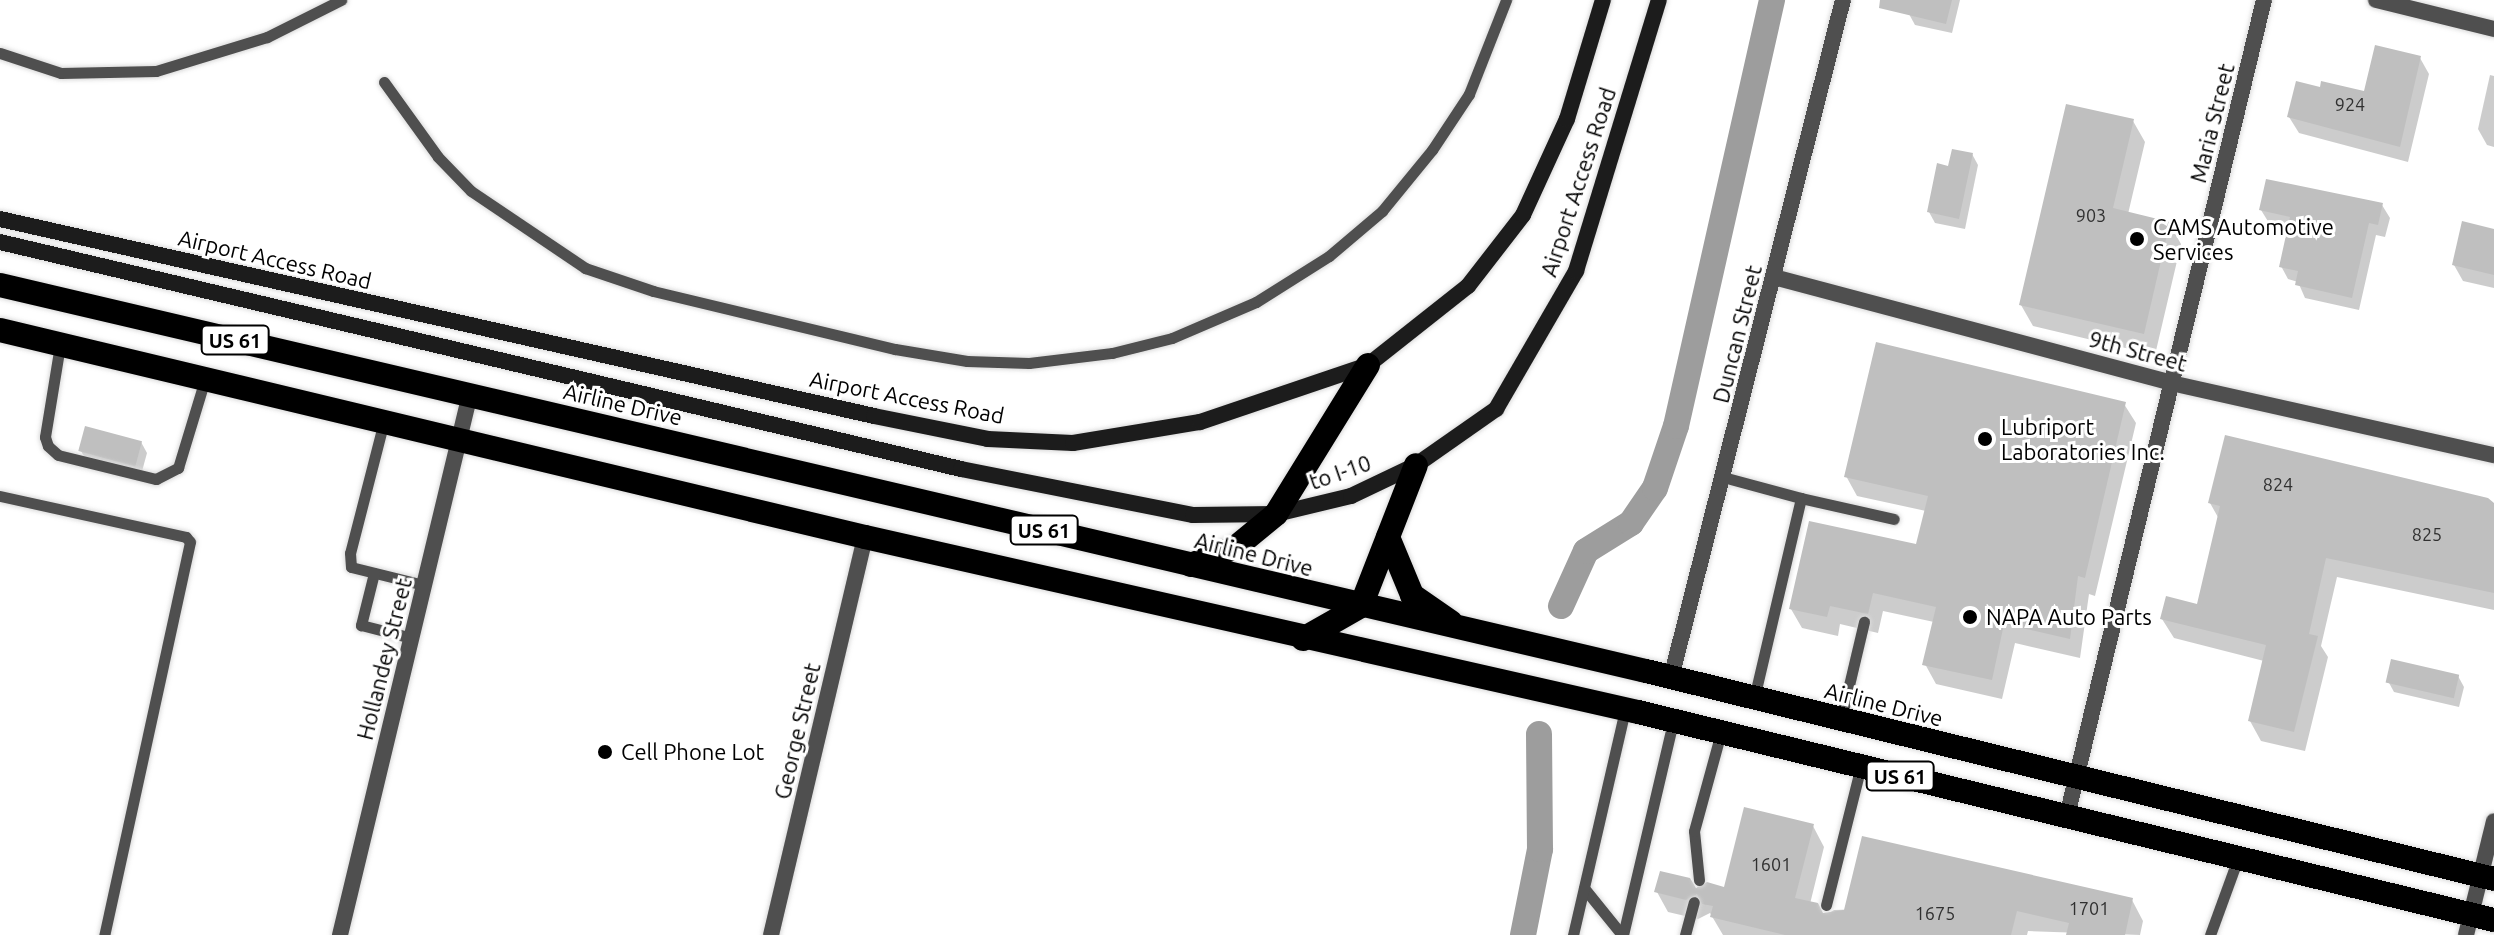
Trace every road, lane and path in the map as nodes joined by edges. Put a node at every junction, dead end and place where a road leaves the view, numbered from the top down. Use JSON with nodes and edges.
{"nodes":[{"id":1,"x":341,"y":0,"type":"edge"},
{"id":2,"x":1506,"y":0,"type":"edge"},
{"id":3,"x":1603,"y":0,"type":"edge"},
{"id":4,"x":1659,"y":0,"type":"edge"},
{"id":5,"x":1843,"y":0,"type":"edge"},
{"id":6,"x":2264,"y":0,"type":"edge"},
{"id":7,"x":2376,"y":0,"type":"edge"},
{"id":8,"x":2494,"y":29,"type":"edge"},
{"id":9,"x":0,"y":53,"type":"edge"},
{"id":10,"x":384,"y":82,"type":"dead end"},
{"id":11,"x":0,"y":219,"type":"edge"},
{"id":12,"x":0,"y":242,"type":"edge"},
{"id":13,"x":1774,"y":277,"type":"junction"},
{"id":14,"x":0,"y":285,"type":"edge"},
{"id":15,"x":0,"y":330,"type":"edge"},
{"id":16,"x":61,"y":344,"type":"junction"},
{"id":17,"x":1368,"y":365,"type":"junction"},
{"id":18,"x":205,"y":378,"type":"junction"},
{"id":19,"x":2171,"y":383,"type":"junction"},
{"id":20,"x":470,"y":394,"type":"junction"},
{"id":21,"x":384,"y":420,"type":"junction"},
{"id":22,"x":460,"y":438,"type":"junction"},
{"id":23,"x":2494,"y":455,"type":"edge"},
{"id":24,"x":1416,"y":465,"type":"junction"},
{"id":25,"x":1723,"y":477,"type":"junction"},
{"id":26,"x":0,"y":496,"type":"edge"},
{"id":27,"x":1801,"y":498,"type":"junction"},
{"id":28,"x":1276,"y":514,"type":"junction"},
{"id":29,"x":1894,"y":519,"type":"dead end"},
{"id":30,"x":865,"y":537,"type":"junction"},
{"id":31,"x":1388,"y":537,"type":"junction"},
{"id":32,"x":1191,"y":565,"type":"junction"},
{"id":33,"x":374,"y":573,"type":"junction"},
{"id":34,"x":424,"y":585,"type":"junction"},
{"id":35,"x":1361,"y":606,"type":"junction"},
{"id":36,"x":1864,"y":622,"type":"dead end"},
{"id":37,"x":1463,"y":630,"type":"junction"},
{"id":38,"x":412,"y":638,"type":"junction"},
{"id":39,"x":1303,"y":639,"type":"junction"},
{"id":40,"x":1671,"y":678,"type":"junction"},
{"id":41,"x":1753,"y":698,"type":"junction"},
{"id":42,"x":1625,"y":709,"type":"junction"},
{"id":43,"x":1841,"y":720,"type":"junction"},
{"id":44,"x":1673,"y":721,"type":"junction"},
{"id":45,"x":1721,"y":732,"type":"junction"},
{"id":46,"x":1861,"y":766,"type":"junction"},
{"id":47,"x":2076,"y":777,"type":"junction"},
{"id":48,"x":2067,"y":816,"type":"junction"},
{"id":49,"x":2494,"y":821,"type":"edge"},
{"id":50,"x":2238,"y":857,"type":"junction"},
{"id":51,"x":2488,"y":878,"type":"edge"},
{"id":52,"x":1699,"y":880,"type":"dead end"},
{"id":53,"x":1584,"y":888,"type":"junction"},
{"id":54,"x":1694,"y":902,"type":"dead end"},
{"id":55,"x":1826,"y":905,"type":"dead end"},
{"id":56,"x":2477,"y":923,"type":"edge"},
{"id":57,"x":104,"y":935,"type":"edge"},
{"id":58,"x":340,"y":935,"type":"edge"},
{"id":59,"x":771,"y":935,"type":"edge"},
{"id":60,"x":1573,"y":935,"type":"edge"},
{"id":61,"x":1622,"y":935,"type":"edge"},
{"id":62,"x":1685,"y":935,"type":"edge"},
{"id":63,"x":2210,"y":935,"type":"edge"}],
"edges":[{"from":1,"to":9,"type":"lane"},
{"from":2,"to":10,"type":"lane"},
{"from":3,"to":17,"type":"street","name":"Airport Access Road"},
{"from":4,"to":24,"type":"street","name":"Airport Access Road"},
{"from":5,"to":13,"type":"street","name":"Duncan Street"},
{"from":6,"to":19,"type":"street","name":"Maria Street"},
{"from":7,"to":8,"type":"street"},
{"from":11,"to":17,"type":"street","name":"Airport Access Road"},
{"from":12,"to":28,"type":"street","name":"Airport Access Road"},
{"from":13,"to":19,"type":"street","name":"9th Street"},
{"from":13,"to":25,"type":"street","name":"Duncan Street"},
{"from":14,"to":20,"type":"highway","name":"Airline Drive","number":"US 61"},
{"from":15,"to":16,"type":"highway","number":"US 61"},
{"from":16,"to":18,"type":"highway","number":"US 61"},
{"from":16,"to":18,"type":"lane"},
{"from":17,"to":28,"type":"highway"},
{"from":18,"to":21,"type":"highway","number":"US 61"},
{"from":19,"to":23,"type":"street","name":"9th Street"},
{"from":19,"to":47,"type":"street","name":"Maria Street"},
{"from":20,"to":22,"type":"street","name":"Hollandey Street"},
{"from":20,"to":32,"type":"highway","name":"Airline Drive","number":"US 61"},
{"from":21,"to":22,"type":"highway","number":"US 61"},
{"from":21,"to":33,"type":"lane"},
{"from":22,"to":30,"type":"highway","number":"US 61"},
{"from":22,"to":34,"type":"street","name":"Hollandey Street"},
{"from":24,"to":28,"type":"street","name":"to I-10"},
{"from":24,"to":31,"type":"highway"},
{"from":25,"to":27,"type":"lane"},
{"from":25,"to":40,"type":"street","name":"Duncan Street"},
{"from":26,"to":57,"type":"lane"},
{"from":27,"to":29,"type":"lane"},
{"from":27,"to":41,"type":"lane"},
{"from":28,"to":32,"type":"highway"},
{"from":30,"to":39,"type":"highway","number":"US 61"},
{"from":30,"to":59,"type":"street","name":"George Street"},
{"from":31,"to":35,"type":"highway"},
{"from":31,"to":37,"type":"highway"},
{"from":32,"to":35,"type":"highway","name":"Airline Drive","number":"US 61"},
{"from":33,"to":34,"type":"lane"},
{"from":33,"to":38,"type":"lane"},
{"from":34,"to":38,"type":"street","name":"Hollandey Street"},
{"from":35,"to":37,"type":"highway","name":"Airline Drive","number":"US 61"},
{"from":35,"to":39,"type":"highway"},
{"from":36,"to":43,"type":"lane"},
{"from":37,"to":40,"type":"highway","name":"Airline Drive","number":"US 61"},
{"from":38,"to":58,"type":"street","name":"Hollandey Street"},
{"from":39,"to":42,"type":"highway","number":"US 61"},
{"from":40,"to":41,"type":"highway","name":"Airline Drive","number":"US 61"},
{"from":41,"to":43,"type":"highway","name":"Airline Drive","number":"US 61"},
{"from":42,"to":44,"type":"highway","number":"US 61"},
{"from":42,"to":53,"type":"lane"},
{"from":43,"to":47,"type":"highway","name":"Airline Drive","number":"US 61"},
{"from":44,"to":45,"type":"highway","number":"US 61"},
{"from":44,"to":61,"type":"lane"},
{"from":45,"to":46,"type":"highway","number":"US 61"},
{"from":45,"to":52,"type":"lane"},
{"from":46,"to":48,"type":"highway","number":"US 61"},
{"from":46,"to":55,"type":"lane"},
{"from":47,"to":48,"type":"street","name":"Maria Street"},
{"from":47,"to":51,"type":"highway","name":"Airline Drive","number":"US 61"},
{"from":48,"to":50,"type":"highway","number":"US 61"},
{"from":49,"to":51,"type":"street"},
{"from":50,"to":56,"type":"highway","number":"US 61"},
{"from":50,"to":63,"type":"lane"},
{"from":51,"to":56,"type":"street"},
{"from":53,"to":60,"type":"lane"},
{"from":53,"to":61,"type":"lane"},
{"from":54,"to":62,"type":"lane"}]}
